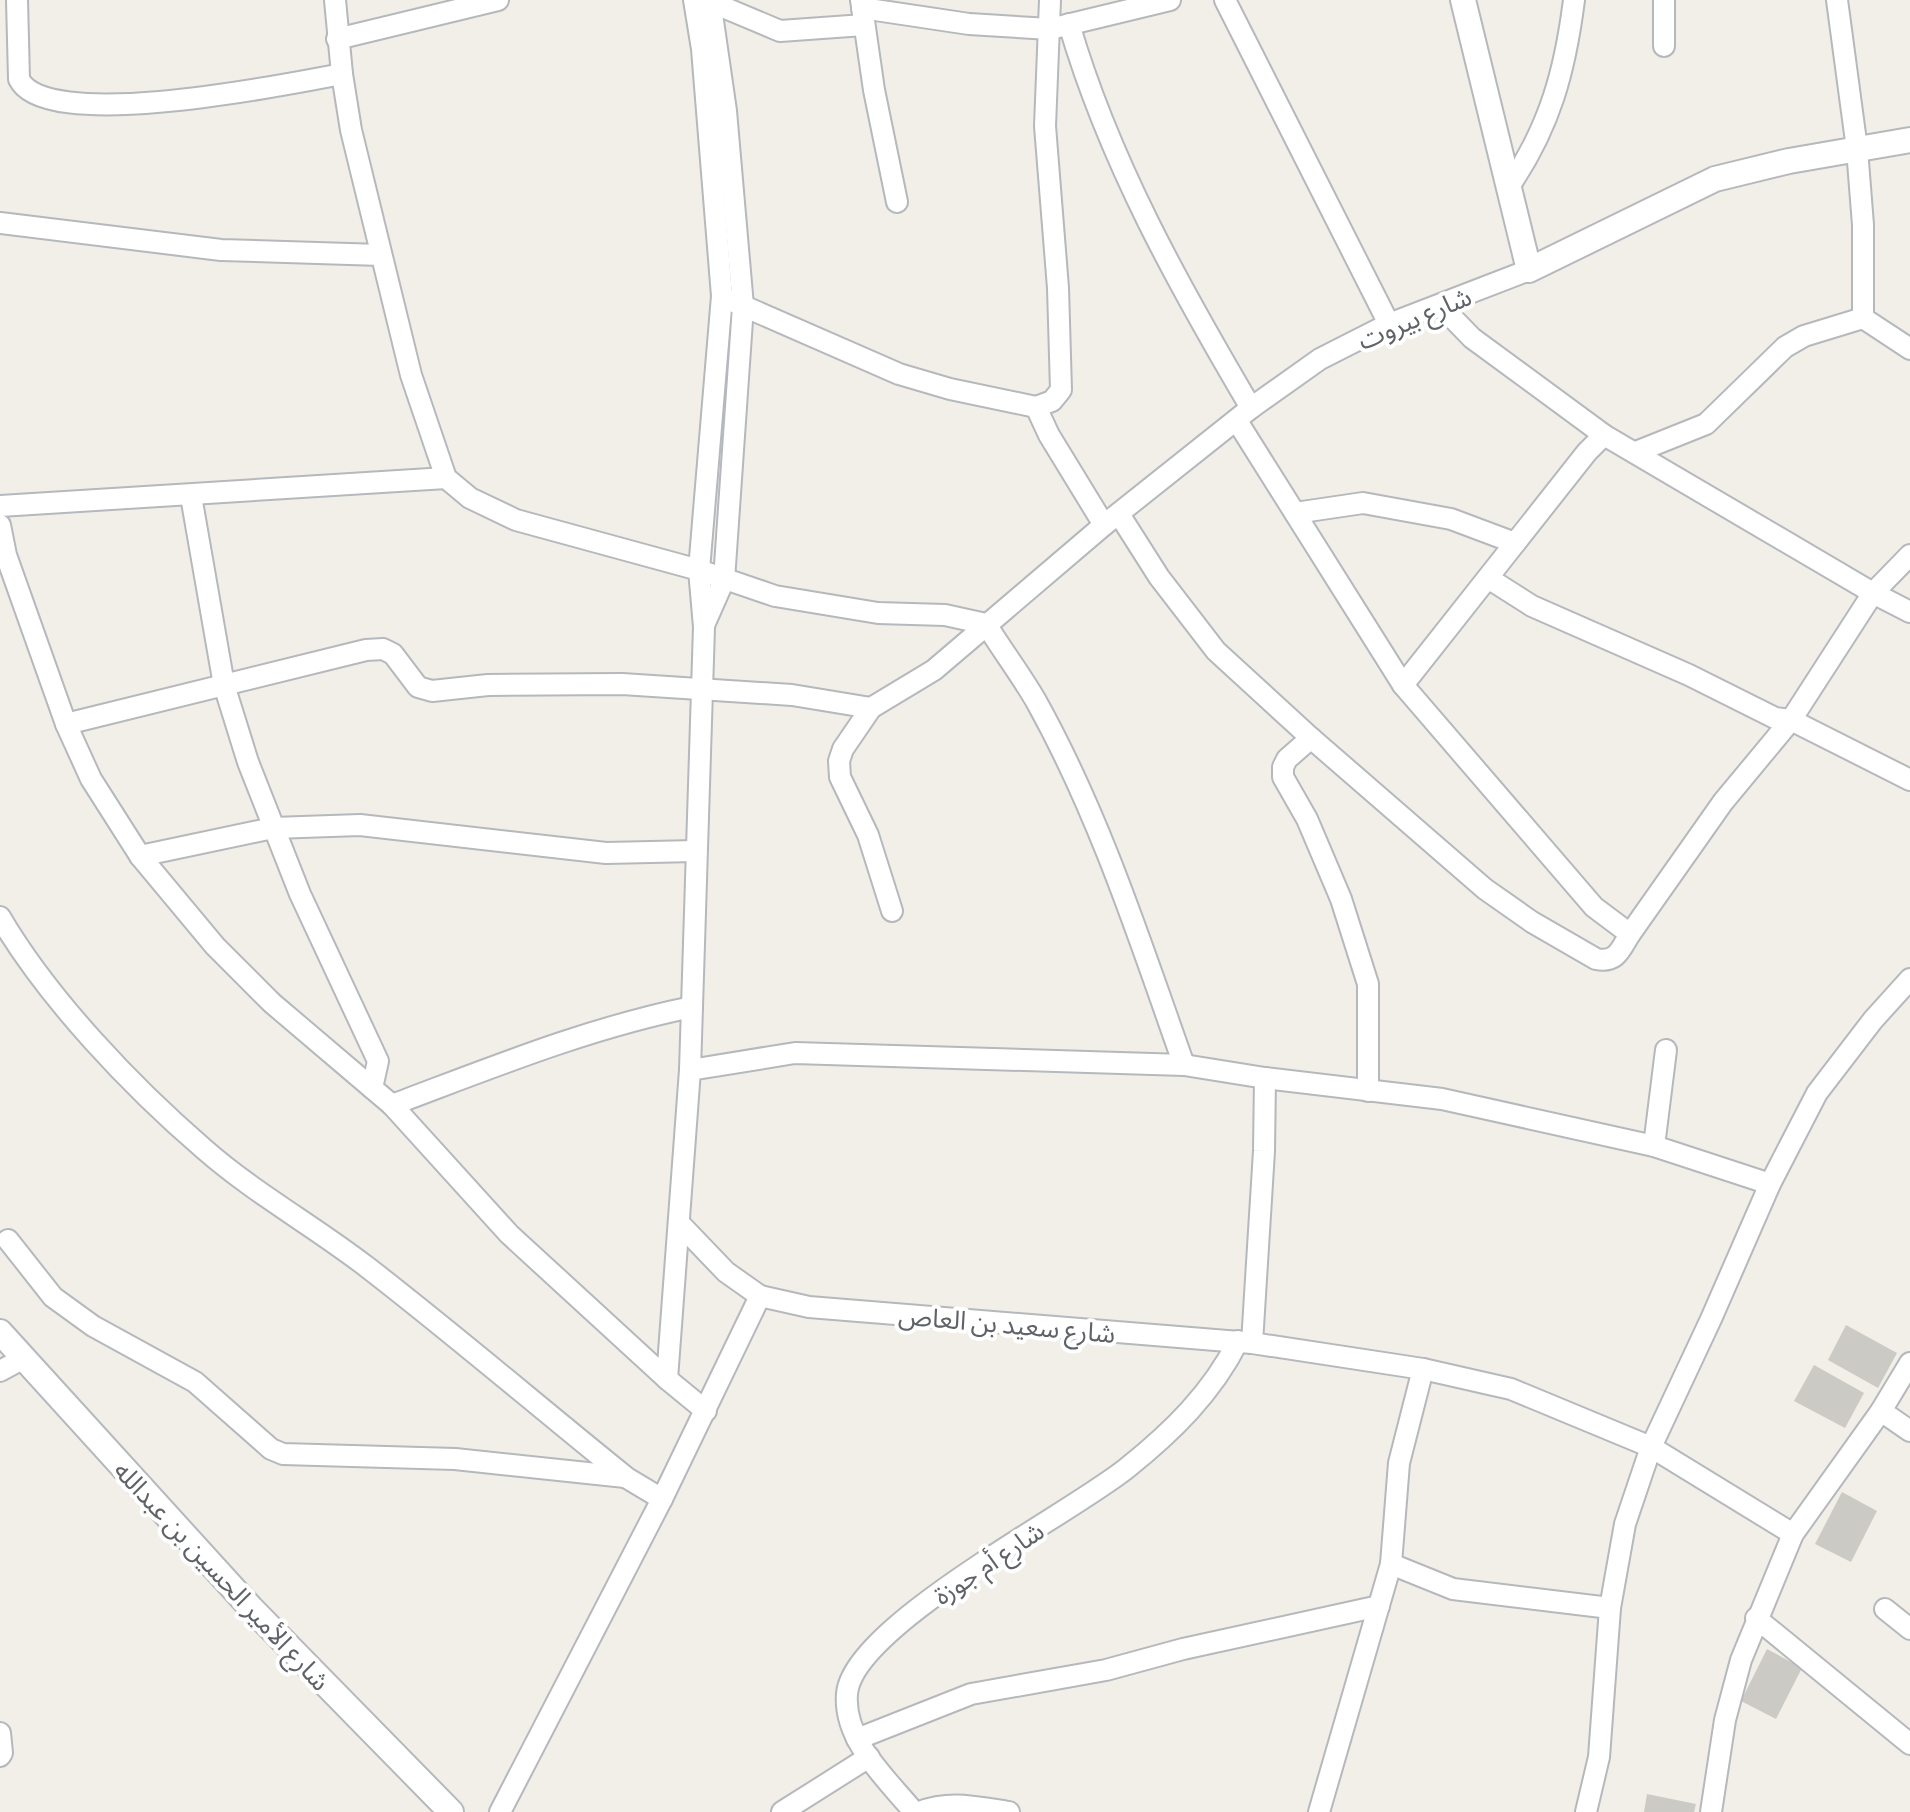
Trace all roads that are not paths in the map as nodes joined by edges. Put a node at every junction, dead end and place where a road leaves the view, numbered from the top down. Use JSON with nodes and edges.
{"nodes":[{"id":1,"x":17,"y":0,"type":"edge"},
{"id":2,"x":335,"y":0,"type":"edge"},
{"id":3,"x":498,"y":0,"type":"edge"},
{"id":4,"x":1050,"y":0,"type":"edge"},
{"id":5,"x":1170,"y":0,"type":"edge"},
{"id":6,"x":1225,"y":0,"type":"edge"},
{"id":7,"x":1463,"y":0,"type":"edge"},
{"id":8,"x":1574,"y":0,"type":"edge"},
{"id":9,"x":1664,"y":0,"type":"edge"},
{"id":10,"x":1837,"y":0,"type":"edge"},
{"id":11,"x":705,"y":1,"type":"edge"},
{"id":12,"x":862,"y":11,"type":"edge"},
{"id":13,"x":1059,"y":26,"type":"junction"},
{"id":14,"x":337,"y":39,"type":"junction"},
{"id":15,"x":1664,"y":46,"type":"dead end"},
{"id":16,"x":342,"y":74,"type":"junction"},
{"id":17,"x":1910,"y":140,"type":"edge"},
{"id":18,"x":1857,"y":149,"type":"junction"},
{"id":19,"x":1510,"y":185,"type":"junction"},
{"id":20,"x":897,"y":202,"type":"dead end"},
{"id":21,"x":0,"y":223,"type":"edge"},
{"id":22,"x":381,"y":255,"type":"junction"},
{"id":23,"x":1529,"y":270,"type":"junction"},
{"id":24,"x":722,"y":296,"type":"junction"},
{"id":25,"x":1440,"y":305,"type":"junction"},
{"id":26,"x":743,"y":306,"type":"junction"},
{"id":27,"x":1863,"y":318,"type":"junction"},
{"id":28,"x":1389,"y":324,"type":"junction"},
{"id":29,"x":1910,"y":349,"type":"edge"},
{"id":30,"x":1036,"y":407,"type":"junction"},
{"id":31,"x":1244,"y":415,"type":"junction"},
{"id":32,"x":1604,"y":435,"type":"junction"},
{"id":33,"x":1636,"y":452,"type":"junction"},
{"id":34,"x":446,"y":478,"type":"junction"},
{"id":35,"x":191,"y":496,"type":"junction"},
{"id":36,"x":0,"y":506,"type":"edge"},
{"id":37,"x":1295,"y":513,"type":"junction"},
{"id":38,"x":1111,"y":520,"type":"junction"},
{"id":39,"x":0,"y":525,"type":"edge"},
{"id":40,"x":1515,"y":543,"type":"junction"},
{"id":41,"x":1910,"y":555,"type":"edge"},
{"id":42,"x":699,"y":570,"type":"junction"},
{"id":43,"x":1488,"y":578,"type":"junction"},
{"id":44,"x":724,"y":580,"type":"junction"},
{"id":45,"x":1873,"y":593,"type":"junction"},
{"id":46,"x":1910,"y":612,"type":"edge"},
{"id":47,"x":986,"y":624,"type":"junction"},
{"id":48,"x":704,"y":627,"type":"junction"},
{"id":49,"x":224,"y":685,"type":"junction"},
{"id":50,"x":1403,"y":685,"type":"junction"},
{"id":51,"x":701,"y":689,"type":"junction"},
{"id":52,"x":871,"y":708,"type":"junction"},
{"id":53,"x":1791,"y":720,"type":"junction"},
{"id":54,"x":66,"y":724,"type":"junction"},
{"id":55,"x":1311,"y":738,"type":"junction"},
{"id":56,"x":1910,"y":780,"type":"edge"},
{"id":57,"x":273,"y":828,"type":"junction"},
{"id":58,"x":696,"y":851,"type":"junction"},
{"id":59,"x":140,"y":856,"type":"junction"},
{"id":60,"x":892,"y":911,"type":"dead end"},
{"id":61,"x":0,"y":917,"type":"edge"},
{"id":62,"x":1630,"y":934,"type":"junction"},
{"id":63,"x":1910,"y":979,"type":"edge"},
{"id":64,"x":692,"y":1007,"type":"junction"},
{"id":65,"x":1666,"y":1050,"type":"dead end"},
{"id":66,"x":1184,"y":1065,"type":"junction"},
{"id":67,"x":690,"y":1070,"type":"junction"},
{"id":68,"x":1265,"y":1078,"type":"junction"},
{"id":69,"x":372,"y":1088,"type":"junction"},
{"id":70,"x":1368,"y":1091,"type":"junction"},
{"id":71,"x":392,"y":1105,"type":"junction"},
{"id":72,"x":1654,"y":1146,"type":"junction"},
{"id":73,"x":1770,"y":1184,"type":"junction"},
{"id":74,"x":679,"y":1223,"type":"junction"},
{"id":75,"x":8,"y":1240,"type":"dead end"},
{"id":76,"x":760,"y":1296,"type":"junction"},
{"id":77,"x":0,"y":1332,"type":"edge"},
{"id":78,"x":1245,"y":1342,"type":"junction"},
{"id":79,"x":24,"y":1358,"type":"junction"},
{"id":80,"x":1910,"y":1363,"type":"edge"},
{"id":81,"x":1423,"y":1369,"type":"junction"},
{"id":82,"x":0,"y":1371,"type":"edge"},
{"id":83,"x":667,"y":1379,"type":"junction"},
{"id":84,"x":706,"y":1411,"type":"junction"},
{"id":85,"x":1881,"y":1411,"type":"junction"},
{"id":86,"x":1910,"y":1431,"type":"edge"},
{"id":87,"x":1651,"y":1447,"type":"junction"},
{"id":88,"x":627,"y":1478,"type":"junction"},
{"id":89,"x":662,"y":1499,"type":"junction"},
{"id":90,"x":1793,"y":1534,"type":"junction"},
{"id":91,"x":1391,"y":1564,"type":"junction"},
{"id":92,"x":1379,"y":1606,"type":"junction"},
{"id":93,"x":1610,"y":1608,"type":"junction"},
{"id":94,"x":1885,"y":1609,"type":"dead end"},
{"id":95,"x":1756,"y":1618,"type":"junction"},
{"id":96,"x":1910,"y":1629,"type":"edge"},
{"id":97,"x":0,"y":1733,"type":"edge"},
{"id":98,"x":857,"y":1739,"type":"junction"},
{"id":99,"x":1910,"y":1744,"type":"edge"},
{"id":100,"x":0,"y":1756,"type":"edge"},
{"id":101,"x":869,"y":1757,"type":"junction"},
{"id":102,"x":451,"y":1812,"type":"edge"},
{"id":103,"x":500,"y":1812,"type":"edge"},
{"id":104,"x":782,"y":1812,"type":"edge"},
{"id":105,"x":916,"y":1812,"type":"edge"},
{"id":106,"x":1009,"y":1812,"type":"edge"},
{"id":107,"x":1319,"y":1812,"type":"edge"},
{"id":108,"x":1586,"y":1812,"type":"edge"},
{"id":109,"x":1711,"y":1812,"type":"edge"}],
"edges":[{"from":1,"to":16,"type":"street"},
{"from":2,"to":14,"type":"street"},
{"from":3,"to":14,"type":"street"},
{"from":4,"to":13,"type":"street"},
{"from":5,"to":13,"type":"street"},
{"from":6,"to":28,"type":"street"},
{"from":7,"to":19,"type":"street"},
{"from":8,"to":19,"type":"street"},
{"from":9,"to":15,"type":"street"},
{"from":10,"to":18,"type":"street"},
{"from":11,"to":12,"type":"street"},
{"from":11,"to":24,"type":"street"},
{"from":11,"to":26,"type":"street"},
{"from":12,"to":13,"type":"street"},
{"from":12,"to":20,"type":"street"},
{"from":13,"to":30,"type":"street"},
{"from":13,"to":31,"type":"street"},
{"from":14,"to":16,"type":"street"},
{"from":16,"to":22,"type":"street"},
{"from":17,"to":18,"type":"street","name":"شارع بيروت"},
{"from":18,"to":23,"type":"street","name":"شارع بيروت"},
{"from":18,"to":27,"type":"street"},
{"from":19,"to":23,"type":"street"},
{"from":21,"to":22,"type":"street"},
{"from":22,"to":34,"type":"street"},
{"from":23,"to":25,"type":"street","name":"شارع بيروت"},
{"from":24,"to":26,"type":"street"},
{"from":24,"to":42,"type":"street"},
{"from":25,"to":28,"type":"street","name":"شارع بيروت"},
{"from":25,"to":32,"type":"street"},
{"from":26,"to":30,"type":"street"},
{"from":26,"to":44,"type":"street"},
{"from":27,"to":29,"type":"street"},
{"from":27,"to":33,"type":"street"},
{"from":28,"to":31,"type":"street","name":"شارع بيروت"},
{"from":30,"to":38,"type":"street"},
{"from":31,"to":37,"type":"street"},
{"from":31,"to":38,"type":"street","name":"شارع بيروت"},
{"from":32,"to":33,"type":"street"},
{"from":32,"to":40,"type":"street"},
{"from":33,"to":45,"type":"street"},
{"from":34,"to":35,"type":"street"},
{"from":34,"to":42,"type":"street"},
{"from":35,"to":36,"type":"street"},
{"from":35,"to":49,"type":"street"},
{"from":37,"to":40,"type":"street"},
{"from":37,"to":50,"type":"street"},
{"from":38,"to":47,"type":"street","name":"شارع بيروت"},
{"from":38,"to":55,"type":"street"},
{"from":39,"to":54,"type":"street"},
{"from":40,"to":43,"type":"street"},
{"from":41,"to":45,"type":"street"},
{"from":42,"to":44,"type":"street"},
{"from":42,"to":48,"type":"street"},
{"from":43,"to":50,"type":"street"},
{"from":43,"to":53,"type":"street"},
{"from":44,"to":47,"type":"street"},
{"from":44,"to":48,"type":"street"},
{"from":45,"to":46,"type":"street"},
{"from":45,"to":53,"type":"street"},
{"from":47,"to":52,"type":"street","name":"شارع بيروت"},
{"from":47,"to":66,"type":"street"},
{"from":48,"to":51,"type":"street"},
{"from":49,"to":51,"type":"street"},
{"from":49,"to":54,"type":"street"},
{"from":49,"to":57,"type":"street"},
{"from":50,"to":62,"type":"street"},
{"from":51,"to":52,"type":"street"},
{"from":51,"to":58,"type":"street"},
{"from":52,"to":60,"type":"street"},
{"from":53,"to":56,"type":"street"},
{"from":53,"to":62,"type":"street"},
{"from":54,"to":59,"type":"street"},
{"from":55,"to":62,"type":"street"},
{"from":55,"to":70,"type":"street"},
{"from":57,"to":58,"type":"street"},
{"from":57,"to":59,"type":"street"},
{"from":57,"to":69,"type":"street"},
{"from":58,"to":64,"type":"street"},
{"from":59,"to":69,"type":"street"},
{"from":61,"to":88,"type":"street"},
{"from":63,"to":73,"type":"street"},
{"from":64,"to":67,"type":"street"},
{"from":64,"to":71,"type":"street"},
{"from":65,"to":72,"type":"street"},
{"from":66,"to":67,"type":"street"},
{"from":66,"to":68,"type":"street"},
{"from":67,"to":74,"type":"street"},
{"from":68,"to":70,"type":"street"},
{"from":68,"to":78,"type":"street"},
{"from":69,"to":71,"type":"street"},
{"from":70,"to":72,"type":"street"},
{"from":71,"to":83,"type":"street"},
{"from":72,"to":73,"type":"street"},
{"from":73,"to":87,"type":"street"},
{"from":74,"to":76,"type":"street"},
{"from":74,"to":83,"type":"street"},
{"from":75,"to":88,"type":"street"},
{"from":76,"to":78,"type":"street","name":"شارع سعيد بن العاص"},
{"from":76,"to":84,"type":"street"},
{"from":77,"to":79,"type":"street","name":"شارع الأمير الحسين بن عبدالله"},
{"from":78,"to":81,"type":"street","name":"شارع سعيد بن العاص"},
{"from":78,"to":98,"type":"street","name":"شارع أم جوزة"},
{"from":79,"to":82,"type":"street"},
{"from":79,"to":102,"type":"street","name":"شارع الأمير الحسين بن عبدالله"},
{"from":80,"to":85,"type":"street"},
{"from":81,"to":87,"type":"street","name":"شارع سعيد بن العاص"},
{"from":81,"to":91,"type":"street"},
{"from":83,"to":84,"type":"street"},
{"from":84,"to":89,"type":"street"},
{"from":85,"to":86,"type":"street"},
{"from":85,"to":90,"type":"street"},
{"from":87,"to":90,"type":"street","name":"شارع سعيد بن العاص"},
{"from":87,"to":93,"type":"street"},
{"from":88,"to":89,"type":"street"},
{"from":89,"to":103,"type":"street"},
{"from":90,"to":95,"type":"street"},
{"from":91,"to":92,"type":"street"},
{"from":91,"to":93,"type":"street"},
{"from":92,"to":98,"type":"street"},
{"from":92,"to":107,"type":"street"},
{"from":93,"to":108,"type":"street"},
{"from":94,"to":96,"type":"street"},
{"from":95,"to":99,"type":"street"},
{"from":95,"to":109,"type":"street"},
{"from":97,"to":100,"type":"street"},
{"from":98,"to":101,"type":"street","name":"شارع أم جوزة"},
{"from":101,"to":104,"type":"street"},
{"from":101,"to":105,"type":"street","name":"شارع أم جوزة"},
{"from":105,"to":106,"type":"street"}]}
